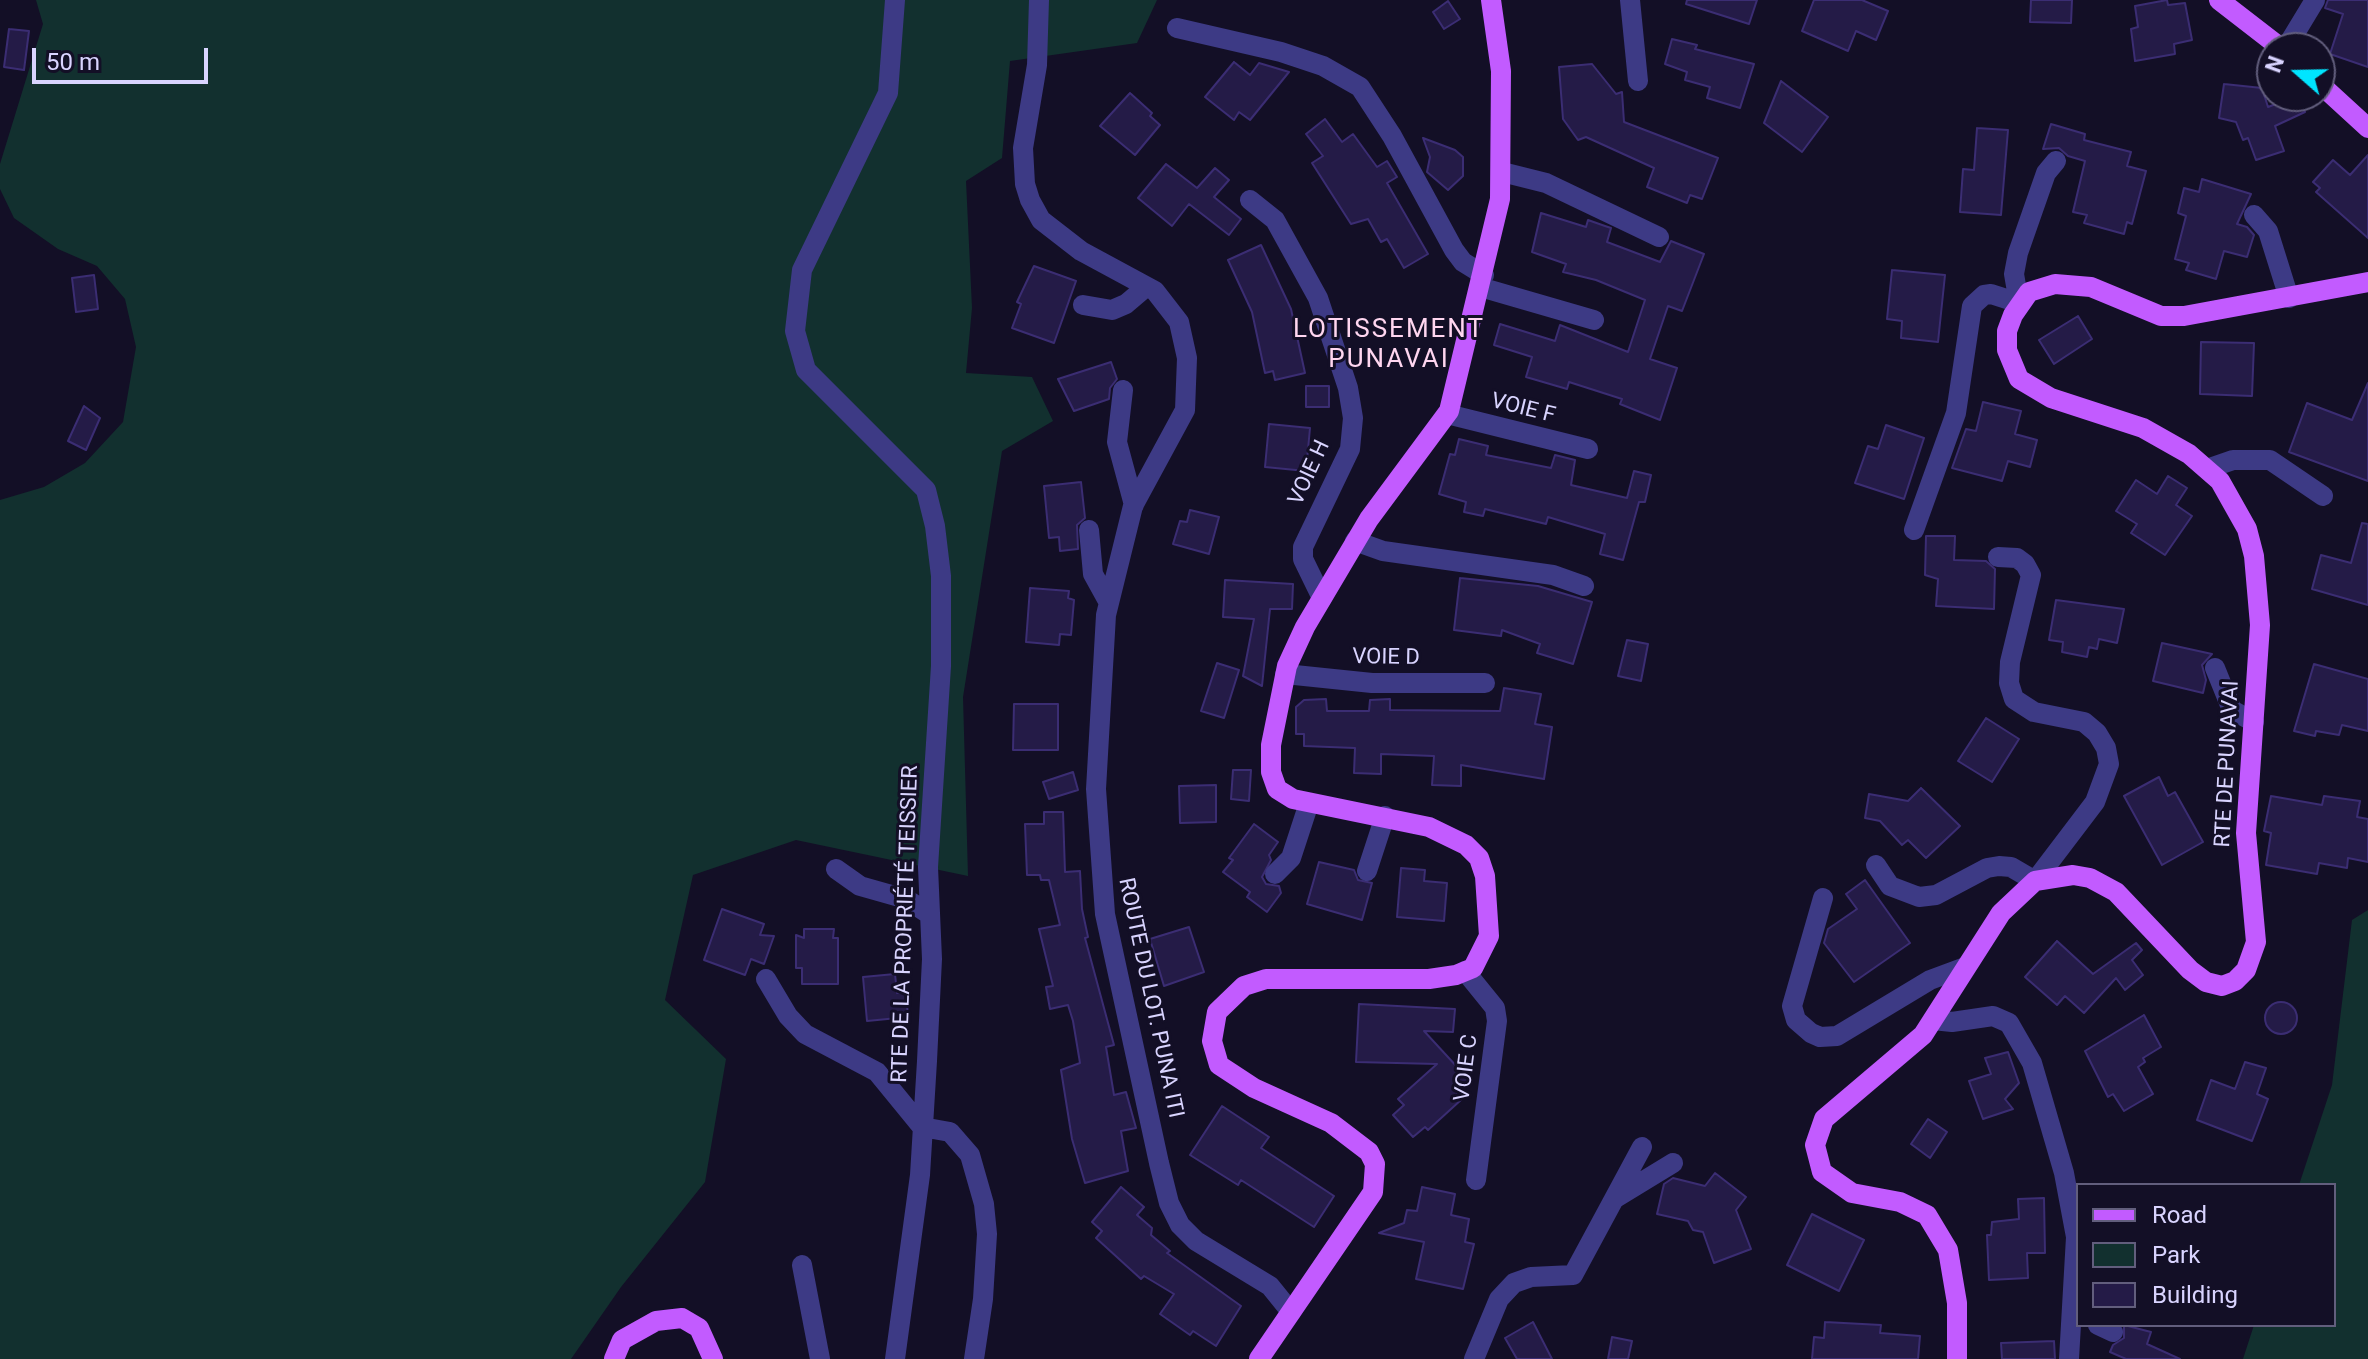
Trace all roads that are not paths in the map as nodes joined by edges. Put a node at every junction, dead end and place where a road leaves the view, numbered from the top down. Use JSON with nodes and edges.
{"nodes":[{"id":1,"x":895,"y":0,"type":"edge"},
{"id":2,"x":1039,"y":0,"type":"edge"},
{"id":3,"x":1491,"y":0,"type":"edge"},
{"id":4,"x":1630,"y":0,"type":"edge"},
{"id":5,"x":2219,"y":0,"type":"edge"},
{"id":6,"x":2315,"y":0,"type":"edge"},
{"id":7,"x":1177,"y":28,"type":"dead end"},
{"id":8,"x":2262,"y":32,"type":"edge"},
{"id":9,"x":2294,"y":32,"type":"edge"},
{"id":10,"x":1638,"y":81,"type":"dead end"},
{"id":11,"x":2336,"y":99,"type":"edge"},
{"id":12,"x":2368,"y":128,"type":"edge"},
{"id":13,"x":2056,"y":161,"type":"dead end"},
{"id":14,"x":1502,"y":172,"type":"junction"},
{"id":15,"x":1250,"y":200,"type":"dead end"},
{"id":16,"x":2254,"y":215,"type":"dead end"},
{"id":17,"x":1659,"y":237,"type":"dead end"},
{"id":18,"x":1482,"y":281,"type":"junction"},
{"id":19,"x":2364,"y":285,"type":"edge"},
{"id":20,"x":1146,"y":287,"type":"junction"},
{"id":21,"x":2289,"y":298,"type":"junction"},
{"id":22,"x":2019,"y":303,"type":"junction"},
{"id":23,"x":1083,"y":305,"type":"dead end"},
{"id":24,"x":1594,"y":320,"type":"dead end"},
{"id":25,"x":1123,"y":390,"type":"dead end"},
{"id":26,"x":1447,"y":414,"type":"junction"},
{"id":27,"x":1588,"y":449,"type":"dead end"},
{"id":28,"x":2207,"y":469,"type":"junction"},
{"id":29,"x":2323,"y":496,"type":"dead end"},
{"id":30,"x":1134,"y":505,"type":"junction"},
{"id":31,"x":1089,"y":530,"type":"dead end"},
{"id":32,"x":1914,"y":530,"type":"dead end"},
{"id":33,"x":1355,"y":541,"type":"junction"},
{"id":34,"x":1998,"y":557,"type":"dead end"},
{"id":35,"x":1584,"y":586,"type":"dead end"},
{"id":36,"x":1322,"y":598,"type":"junction"},
{"id":37,"x":1109,"y":603,"type":"junction"},
{"id":38,"x":2215,"y":668,"type":"dead end"},
{"id":39,"x":1285,"y":674,"type":"junction"},
{"id":40,"x":1485,"y":683,"type":"dead end"},
{"id":41,"x":2254,"y":722,"type":"junction"},
{"id":42,"x":1309,"y":803,"type":"junction"},
{"id":43,"x":1385,"y":816,"type":"junction"},
{"id":44,"x":1876,"y":865,"type":"dead end"},
{"id":45,"x":836,"y":869,"type":"dead end"},
{"id":46,"x":1367,"y":871,"type":"dead end"},
{"id":47,"x":1275,"y":874,"type":"dead end"},
{"id":48,"x":2035,"y":881,"type":"junction"},
{"id":49,"x":1823,"y":898,"type":"dead end"},
{"id":50,"x":929,"y":914,"type":"junction"},
{"id":51,"x":1965,"y":967,"type":"junction"},
{"id":52,"x":1465,"y":971,"type":"junction"},
{"id":53,"x":766,"y":979,"type":"dead end"},
{"id":54,"x":1933,"y":1020,"type":"junction"},
{"id":55,"x":922,"y":1127,"type":"junction"},
{"id":56,"x":1642,"y":1147,"type":"dead end"},
{"id":57,"x":1673,"y":1163,"type":"dead end"},
{"id":58,"x":1476,"y":1180,"type":"dead end"},
{"id":59,"x":1614,"y":1199,"type":"junction"},
{"id":60,"x":2076,"y":1237,"type":"edge"},
{"id":61,"x":802,"y":1265,"type":"dead end"},
{"id":62,"x":2076,"y":1287,"type":"edge"},
{"id":63,"x":1291,"y":1312,"type":"junction"},
{"id":64,"x":614,"y":1359,"type":"edge"},
{"id":65,"x":713,"y":1359,"type":"edge"},
{"id":66,"x":820,"y":1359,"type":"edge"},
{"id":67,"x":895,"y":1359,"type":"edge"},
{"id":68,"x":974,"y":1359,"type":"edge"},
{"id":69,"x":1259,"y":1359,"type":"edge"},
{"id":70,"x":1474,"y":1359,"type":"edge"},
{"id":71,"x":1957,"y":1359,"type":"edge"},
{"id":72,"x":2069,"y":1359,"type":"edge"}],
"edges":[{"from":1,"to":50,"type":"street","name":"RTE DE LA PROPRIÉTÉ TEISSIER"},
{"from":2,"to":20,"type":"street","name":"ROUTE DU LOT. PUNA ITI"},
{"from":3,"to":14,"type":"main road"},
{"from":4,"to":10,"type":"street"},
{"from":5,"to":8,"type":"main road"},
{"from":6,"to":9,"type":"street"},
{"from":7,"to":18,"type":"street"},
{"from":11,"to":12,"type":"main road"},
{"from":13,"to":22,"type":"street"},
{"from":14,"to":17,"type":"street"},
{"from":14,"to":18,"type":"main road"},
{"from":15,"to":36,"type":"street","name":"VOIE H"},
{"from":16,"to":21,"type":"street"},
{"from":18,"to":24,"type":"street"},
{"from":18,"to":26,"type":"main road"},
{"from":19,"to":21,"type":"main road"},
{"from":20,"to":23,"type":"street"},
{"from":20,"to":30,"type":"street","name":"ROUTE DU LOT. PUNA ITI"},
{"from":21,"to":22,"type":"main road"},
{"from":22,"to":28,"type":"main road","name":"RTE DE PUNAVAI"},
{"from":22,"to":32,"type":"street"},
{"from":25,"to":30,"type":"street"},
{"from":26,"to":27,"type":"street","name":"VOIE F"},
{"from":26,"to":33,"type":"main road"},
{"from":28,"to":29,"type":"street"},
{"from":28,"to":41,"type":"main road","name":"RTE DE PUNAVAI"},
{"from":30,"to":37,"type":"street","name":"ROUTE DU LOT. PUNA ITI"},
{"from":31,"to":37,"type":"street"},
{"from":33,"to":35,"type":"street"},
{"from":33,"to":36,"type":"main road"},
{"from":34,"to":48,"type":"street"},
{"from":36,"to":39,"type":"main road"},
{"from":37,"to":63,"type":"street","name":"ROUTE DU LOT. PUNA ITI"},
{"from":38,"to":41,"type":"street"},
{"from":39,"to":40,"type":"street","name":"VOIE D"},
{"from":39,"to":42,"type":"main road"},
{"from":41,"to":48,"type":"main road","name":"RTE DE PUNAVAI"},
{"from":42,"to":43,"type":"main road"},
{"from":42,"to":47,"type":"street"},
{"from":43,"to":46,"type":"street"},
{"from":43,"to":52,"type":"main road"},
{"from":44,"to":48,"type":"street"},
{"from":45,"to":50,"type":"street"},
{"from":48,"to":51,"type":"main road"},
{"from":49,"to":51,"type":"street"},
{"from":50,"to":55,"type":"street","name":"RTE DE LA PROPRIÉTÉ TEISSIER"},
{"from":51,"to":54,"type":"main road"},
{"from":52,"to":58,"type":"street","name":"VOIE C"},
{"from":52,"to":63,"type":"main road"},
{"from":53,"to":55,"type":"street"},
{"from":54,"to":60,"type":"street"},
{"from":54,"to":71,"type":"main road"},
{"from":55,"to":67,"type":"street","name":"RTE DE LA PROPRIÉTÉ TEISSIER"},
{"from":55,"to":68,"type":"street"},
{"from":56,"to":59,"type":"street"},
{"from":57,"to":59,"type":"street"},
{"from":59,"to":70,"type":"street"},
{"from":61,"to":66,"type":"street"},
{"from":62,"to":72,"type":"street"},
{"from":63,"to":69,"type":"main road"},
{"from":64,"to":65,"type":"main road"}]}
